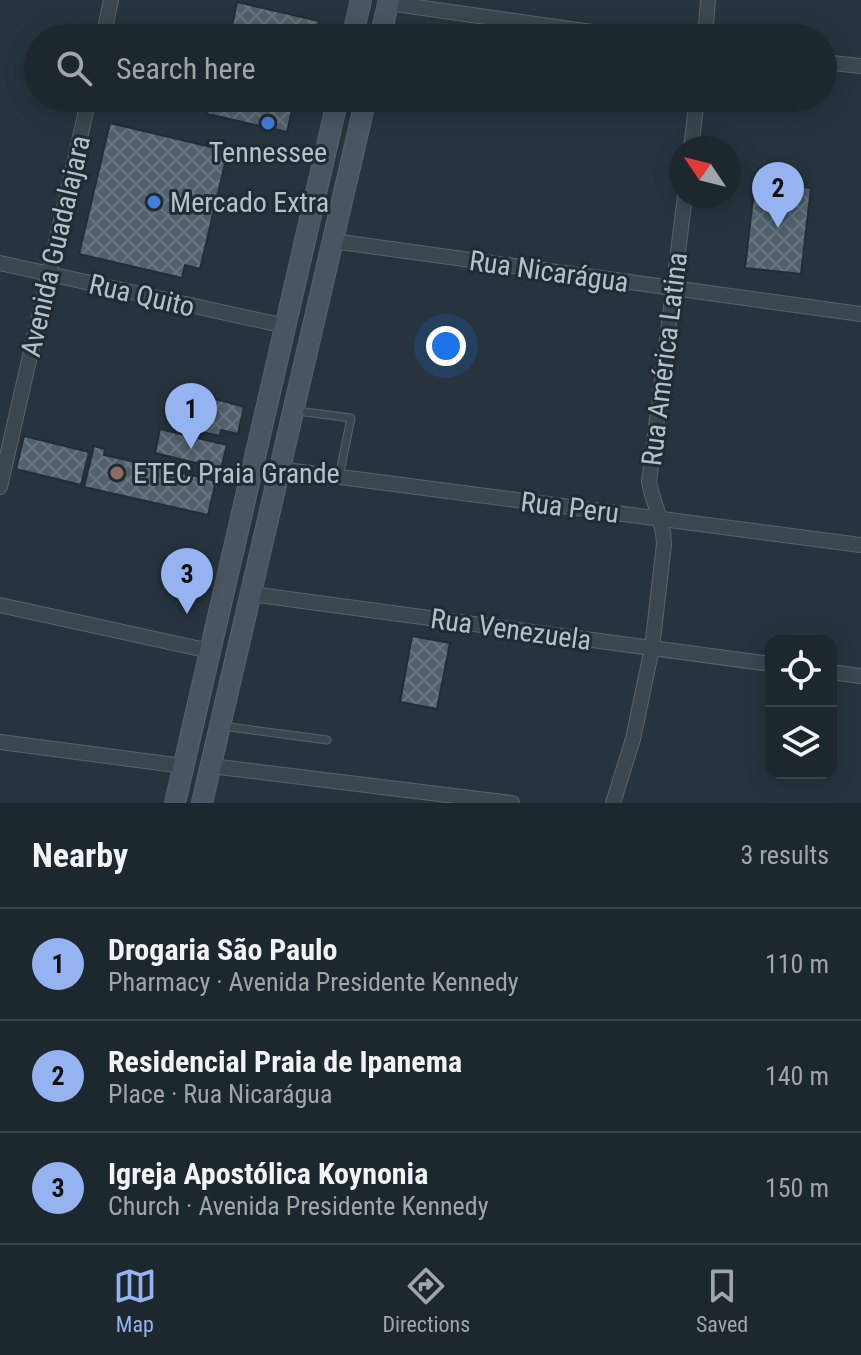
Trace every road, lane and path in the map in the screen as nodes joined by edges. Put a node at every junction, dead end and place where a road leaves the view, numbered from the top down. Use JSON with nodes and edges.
{"nodes":[{"id":1,"x":111,"y":0,"type":"edge"},
{"id":2,"x":361,"y":0,"type":"edge"},
{"id":3,"x":708,"y":0,"type":"edge"},
{"id":4,"x":388,"y":1,"type":"edge"},
{"id":5,"x":106,"y":24,"type":"edge"},
{"id":6,"x":355,"y":24,"type":"edge"},
{"id":7,"x":383,"y":24,"type":"edge"},
{"id":8,"x":541,"y":24,"type":"edge"},
{"id":9,"x":706,"y":24,"type":"edge"},
{"id":10,"x":837,"y":63,"type":"edge"},
{"id":11,"x":861,"y":66,"type":"edge"},
{"id":12,"x":86,"y":112,"type":"edge"},
{"id":13,"x":335,"y":112,"type":"edge"},
{"id":14,"x":363,"y":112,"type":"edge"},
{"id":15,"x":695,"y":112,"type":"edge"},
{"id":16,"x":692,"y":136,"type":"edge"},
{"id":17,"x":683,"y":208,"type":"edge"},
{"id":18,"x":333,"y":241,"type":"junction"},
{"id":19,"x":0,"y":263,"type":"edge"},
{"id":20,"x":49,"y":274,"type":"junction"},
{"id":21,"x":673,"y":288,"type":"junction"},
{"id":22,"x":861,"y":314,"type":"edge"},
{"id":23,"x":285,"y":326,"type":"junction"},
{"id":24,"x":293,"y":410,"type":"junction"},
{"id":25,"x":279,"y":469,"type":"junction"},
{"id":26,"x":339,"y":477,"type":"junction"},
{"id":27,"x":0,"y":487,"type":"edge"},
{"id":28,"x":661,"y":519,"type":"junction"},
{"id":29,"x":861,"y":545,"type":"edge"},
{"id":30,"x":251,"y":594,"type":"junction"},
{"id":31,"x":0,"y":605,"type":"edge"},
{"id":32,"x":652,"y":648,"type":"junction"},
{"id":33,"x":210,"y":651,"type":"junction"},
{"id":34,"x":765,"y":663,"type":"edge"},
{"id":35,"x":837,"y":673,"type":"edge"},
{"id":36,"x":861,"y":676,"type":"edge"},
{"id":37,"x":220,"y":725,"type":"junction"},
{"id":38,"x":327,"y":740,"type":"dead end"},
{"id":39,"x":0,"y":742,"type":"edge"},
{"id":40,"x":183,"y":766,"type":"junction"},
{"id":41,"x":211,"y":766,"type":"junction"},
{"id":42,"x":175,"y":803,"type":"edge"},
{"id":43,"x":202,"y":803,"type":"edge"},
{"id":44,"x":512,"y":803,"type":"edge"},
{"id":45,"x":613,"y":803,"type":"edge"}],
"edges":[{"from":1,"to":5,"type":"street"},
{"from":2,"to":6,"type":"main road"},
{"from":3,"to":9,"type":"street"},
{"from":4,"to":7,"type":"main road"},
{"from":4,"to":8,"type":"street"},
{"from":10,"to":11,"type":"street"},
{"from":12,"to":20,"type":"street","name":"Avenida Guadalajara"},
{"from":13,"to":23,"type":"main road"},
{"from":14,"to":18,"type":"main road"},
{"from":15,"to":16,"type":"street"},
{"from":17,"to":21,"type":"street","name":"Rua América Latina"},
{"from":18,"to":21,"type":"street","name":"Rua Nicarágua"},
{"from":18,"to":24,"type":"main road"},
{"from":19,"to":20,"type":"street","name":"Rua Quito"},
{"from":20,"to":23,"type":"street","name":"Rua Quito"},
{"from":20,"to":27,"type":"street","name":"Avenida Guadalajara"},
{"from":21,"to":22,"type":"street","name":"Rua Nicarágua"},
{"from":21,"to":28,"type":"street","name":"Rua América Latina"},
{"from":23,"to":33,"type":"main road"},
{"from":24,"to":25,"type":"main road"},
{"from":24,"to":26,"type":"lane"},
{"from":25,"to":26,"type":"street","name":"Rua Peru"},
{"from":25,"to":30,"type":"main road"},
{"from":26,"to":28,"type":"street","name":"Rua Peru"},
{"from":28,"to":29,"type":"street","name":"Rua Peru"},
{"from":28,"to":32,"type":"street","name":"Rua América Latina"},
{"from":30,"to":32,"type":"street","name":"Rua Venezuela"},
{"from":30,"to":37,"type":"main road"},
{"from":31,"to":33,"type":"street"},
{"from":32,"to":34,"type":"street","name":"Rua Venezuela"},
{"from":32,"to":45,"type":"street","name":"Rua América Latina"},
{"from":33,"to":40,"type":"main road"},
{"from":35,"to":36,"type":"street"},
{"from":37,"to":38,"type":"lane"},
{"from":37,"to":41,"type":"main road"},
{"from":39,"to":40,"type":"street"},
{"from":40,"to":42,"type":"main road"},
{"from":41,"to":43,"type":"main road"},
{"from":41,"to":44,"type":"street"}]}
